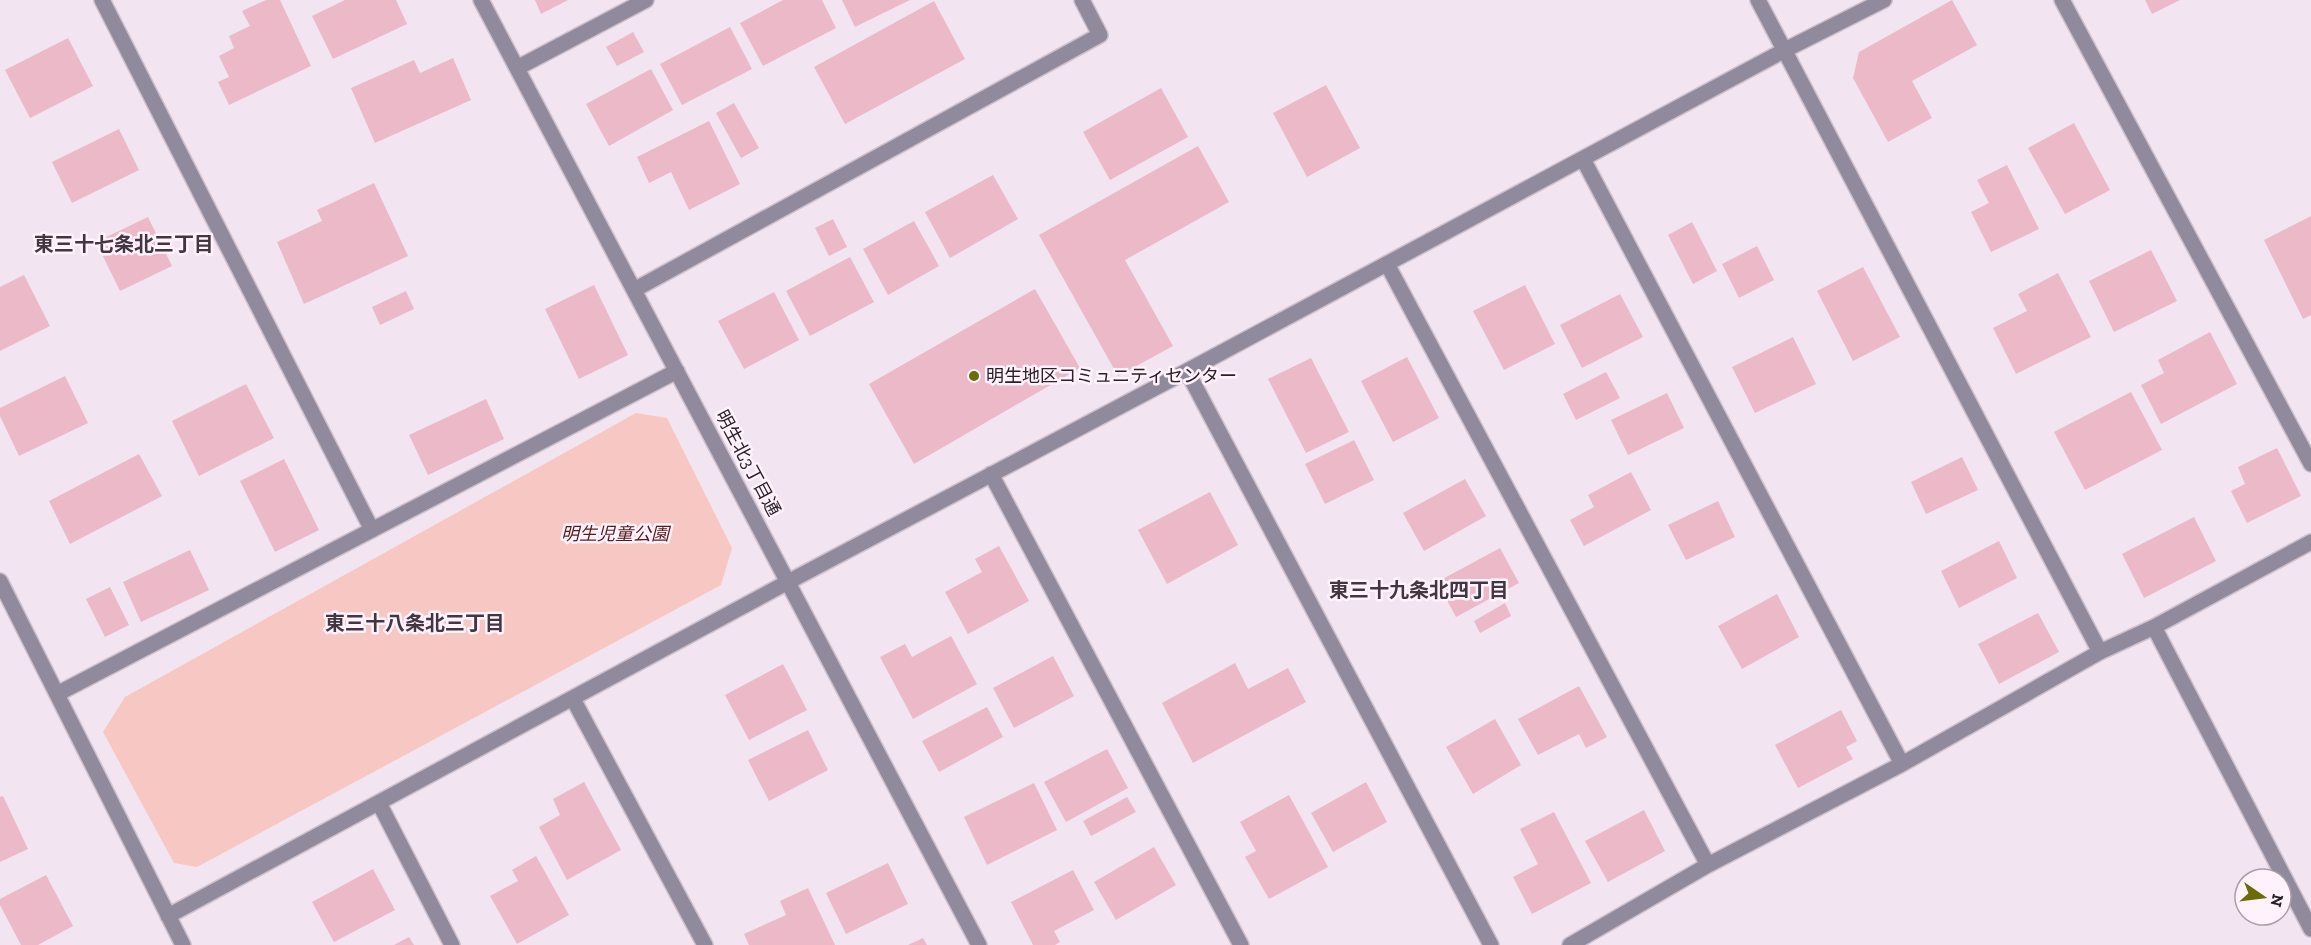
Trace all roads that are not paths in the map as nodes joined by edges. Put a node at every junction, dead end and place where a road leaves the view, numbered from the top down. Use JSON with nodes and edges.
{"nodes":[{"id":1,"x":102,"y":0,"type":"edge"},
{"id":2,"x":481,"y":0,"type":"edge"},
{"id":3,"x":646,"y":0,"type":"edge"},
{"id":4,"x":1082,"y":0,"type":"edge"},
{"id":5,"x":1758,"y":0,"type":"edge"},
{"id":6,"x":1884,"y":0,"type":"edge"},
{"id":7,"x":2062,"y":0,"type":"edge"},
{"id":8,"x":1785,"y":50,"type":"junction"},
{"id":9,"x":517,"y":69,"type":"junction"},
{"id":10,"x":1583,"y":159,"type":"junction"},
{"id":11,"x":1387,"y":264,"type":"junction"},
{"id":12,"x":634,"y":290,"type":"junction"},
{"id":13,"x":677,"y":370,"type":"junction"},
{"id":14,"x":1188,"y":371,"type":"junction"},
{"id":15,"x":2311,"y":464,"type":"edge"},
{"id":16,"x":991,"y":474,"type":"junction"},
{"id":17,"x":372,"y":530,"type":"junction"},
{"id":18,"x":2311,"y":542,"type":"edge"},
{"id":19,"x":788,"y":582,"type":"junction"},
{"id":20,"x":1,"y":586,"type":"edge"},
{"id":21,"x":2154,"y":627,"type":"junction"},
{"id":22,"x":2100,"y":652,"type":"junction"},
{"id":23,"x":57,"y":694,"type":"junction"},
{"id":24,"x":573,"y":699,"type":"junction"},
{"id":25,"x":1902,"y":764,"type":"junction"},
{"id":26,"x":379,"y":803,"type":"junction"},
{"id":27,"x":1708,"y":865,"type":"junction"},
{"id":28,"x":168,"y":916,"type":"junction"},
{"id":29,"x":2311,"y":929,"type":"edge"},
{"id":30,"x":183,"y":945,"type":"edge"},
{"id":31,"x":452,"y":945,"type":"edge"},
{"id":32,"x":705,"y":945,"type":"edge"},
{"id":33,"x":980,"y":945,"type":"edge"},
{"id":34,"x":1241,"y":945,"type":"edge"},
{"id":35,"x":1491,"y":945,"type":"edge"},
{"id":36,"x":1570,"y":945,"type":"edge"}],
"edges":[{"from":1,"to":17,"type":"street"},
{"from":2,"to":9,"type":"street","name":"明生北3丁目通"},
{"from":3,"to":9,"type":"street"},
{"from":4,"to":12,"type":"street"},
{"from":5,"to":8,"type":"street"},
{"from":6,"to":8,"type":"street"},
{"from":7,"to":15,"type":"street"},
{"from":8,"to":10,"type":"street"},
{"from":8,"to":22,"type":"street"},
{"from":9,"to":12,"type":"street","name":"明生北3丁目通"},
{"from":10,"to":11,"type":"street"},
{"from":10,"to":25,"type":"street"},
{"from":11,"to":14,"type":"street"},
{"from":11,"to":27,"type":"street"},
{"from":12,"to":13,"type":"street","name":"明生北3丁目通"},
{"from":13,"to":17,"type":"street"},
{"from":13,"to":19,"type":"street","name":"明生北3丁目通"},
{"from":14,"to":16,"type":"street"},
{"from":14,"to":35,"type":"street"},
{"from":16,"to":19,"type":"street"},
{"from":16,"to":34,"type":"street"},
{"from":17,"to":23,"type":"street"},
{"from":18,"to":21,"type":"street"},
{"from":19,"to":24,"type":"street"},
{"from":19,"to":33,"type":"street","name":"明生北3丁目通"},
{"from":20,"to":23,"type":"street"},
{"from":21,"to":22,"type":"street"},
{"from":21,"to":29,"type":"street"},
{"from":22,"to":25,"type":"street"},
{"from":23,"to":28,"type":"street"},
{"from":24,"to":26,"type":"street"},
{"from":24,"to":32,"type":"street"},
{"from":25,"to":27,"type":"street"},
{"from":26,"to":28,"type":"street"},
{"from":26,"to":31,"type":"street"},
{"from":27,"to":36,"type":"street"},
{"from":28,"to":30,"type":"street"}]}
